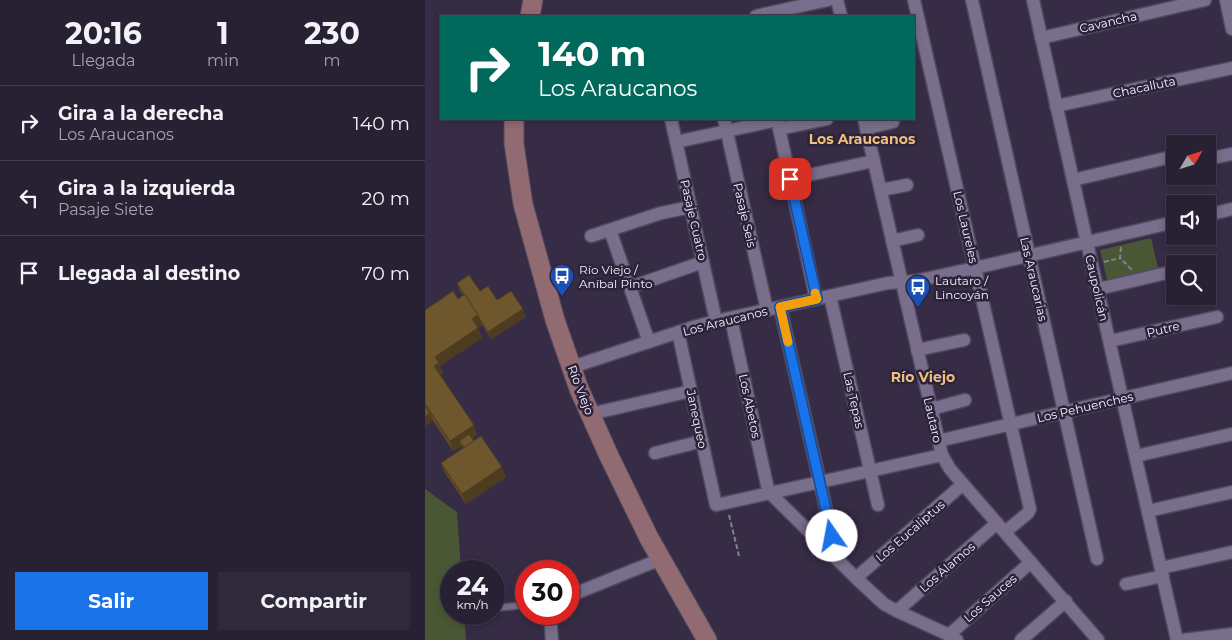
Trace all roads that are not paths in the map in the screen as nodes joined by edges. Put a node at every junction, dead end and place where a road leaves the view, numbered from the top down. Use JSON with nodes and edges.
{"nodes":[{"id":1,"x":533,"y":0,"type":"edge"},
{"id":2,"x":828,"y":0,"type":"edge"},
{"id":3,"x":837,"y":0,"type":"edge"},
{"id":4,"x":914,"y":0,"type":"edge"},
{"id":5,"x":971,"y":0,"type":"edge"},
{"id":6,"x":1033,"y":0,"type":"edge"},
{"id":7,"x":1205,"y":0,"type":"edge"},
{"id":8,"x":1225,"y":0,"type":"edge"},
{"id":9,"x":530,"y":15,"type":"edge"},
{"id":10,"x":760,"y":15,"type":"edge"},
{"id":11,"x":841,"y":15,"type":"edge"},
{"id":12,"x":1232,"y":29,"type":"edge"},
{"id":13,"x":1041,"y":38,"type":"junction"},
{"id":14,"x":1232,"y":68,"type":"edge"},
{"id":15,"x":1056,"y":106,"type":"junction"},
{"id":16,"x":514,"y":120,"type":"edge"},
{"id":17,"x":671,"y":120,"type":"edge"},
{"id":18,"x":814,"y":120,"type":"edge"},
{"id":19,"x":893,"y":122,"type":"dead end"},
{"id":20,"x":777,"y":123,"type":"edge"},
{"id":21,"x":865,"y":123,"type":"edge"},
{"id":22,"x":725,"y":125,"type":"edge"},
{"id":23,"x":676,"y":142,"type":"junction"},
{"id":24,"x":1232,"y":154,"type":"edge"},
{"id":25,"x":1216,"y":157,"type":"edge"},
{"id":26,"x":1166,"y":158,"type":"edge"},
{"id":27,"x":874,"y":161,"type":"junction"},
{"id":28,"x":790,"y":179,"type":"junction"},
{"id":29,"x":1073,"y":180,"type":"junction"},
{"id":30,"x":907,"y":185,"type":"dead end"},
{"id":31,"x":881,"y":190,"type":"junction"},
{"id":32,"x":691,"y":206,"type":"junction"},
{"id":33,"x":1232,"y":209,"type":"edge"},
{"id":34,"x":1216,"y":213,"type":"edge"},
{"id":35,"x":1166,"y":224,"type":"edge"},
{"id":36,"x":610,"y":230,"type":"junction"},
{"id":37,"x":918,"y":235,"type":"dead end"},
{"id":38,"x":591,"y":236,"type":"dead end"},
{"id":39,"x":892,"y":241,"type":"junction"},
{"id":40,"x":1087,"y":243,"type":"junction"},
{"id":41,"x":1029,"y":256,"type":"junction"},
{"id":42,"x":703,"y":262,"type":"junction"},
{"id":43,"x":975,"y":268,"type":"junction"},
{"id":44,"x":1166,"y":273,"type":"edge"},
{"id":45,"x":902,"y":282,"type":"junction"},
{"id":46,"x":631,"y":287,"type":"junction"},
{"id":47,"x":1098,"y":289,"type":"junction"},
{"id":48,"x":830,"y":296,"type":"junction"},
{"id":49,"x":817,"y":299,"type":"junction"},
{"id":50,"x":780,"y":307,"type":"junction"},
{"id":51,"x":767,"y":310,"type":"junction"},
{"id":52,"x":1217,"y":317,"type":"dead end"},
{"id":53,"x":731,"y":318,"type":"junction"},
{"id":54,"x":716,"y":321,"type":"junction"},
{"id":55,"x":678,"y":332,"type":"junction"},
{"id":56,"x":964,"y":340,"type":"dead end"},
{"id":57,"x":1110,"y":341,"type":"junction"},
{"id":58,"x":649,"y":342,"type":"junction"},
{"id":59,"x":917,"y":350,"type":"junction"},
{"id":60,"x":572,"y":368,"type":"junction"},
{"id":61,"x":1232,"y":373,"type":"edge"},
{"id":62,"x":691,"y":391,"type":"junction"},
{"id":63,"x":1123,"y":398,"type":"junction"},
{"id":64,"x":965,"y":400,"type":"dead end"},
{"id":65,"x":931,"y":409,"type":"junction"},
{"id":66,"x":1064,"y":412,"type":"junction"},
{"id":67,"x":590,"y":414,"type":"junction"},
{"id":68,"x":1010,"y":424,"type":"junction"},
{"id":69,"x":1232,"y":434,"type":"edge"},
{"id":70,"x":702,"y":441,"type":"junction"},
{"id":71,"x":938,"y":441,"type":"junction"},
{"id":72,"x":655,"y":453,"type":"dead end"},
{"id":73,"x":942,"y":455,"type":"junction"},
{"id":74,"x":1135,"y":456,"type":"junction"},
{"id":75,"x":870,"y":471,"type":"junction"},
{"id":76,"x":820,"y":482,"type":"junction"},
{"id":77,"x":963,"y":484,"type":"junction"},
{"id":78,"x":1232,"y":492,"type":"edge"},
{"id":79,"x":771,"y":493,"type":"junction"},
{"id":80,"x":878,"y":504,"type":"dead end"},
{"id":81,"x":1148,"y":511,"type":"junction"},
{"id":82,"x":1001,"y":528,"type":"junction"},
{"id":83,"x":828,"y":550,"type":"junction"},
{"id":84,"x":1232,"y":552,"type":"edge"},
{"id":85,"x":661,"y":559,"type":"junction"},
{"id":86,"x":1097,"y":559,"type":"dead end"},
{"id":87,"x":1031,"y":562,"type":"junction"},
{"id":88,"x":1162,"y":572,"type":"junction"},
{"id":89,"x":857,"y":578,"type":"junction"},
{"id":90,"x":1126,"y":584,"type":"dead end"},
{"id":91,"x":580,"y":592,"type":"edge"},
{"id":92,"x":1066,"y":602,"type":"junction"},
{"id":93,"x":897,"y":611,"type":"junction"},
{"id":94,"x":551,"y":625,"type":"edge"},
{"id":95,"x":1229,"y":636,"type":"edge"},
{"id":96,"x":953,"y":637,"type":"edge"},
{"id":97,"x":552,"y":640,"type":"edge"},
{"id":98,"x":707,"y":640,"type":"edge"},
{"id":99,"x":1021,"y":640,"type":"edge"},
{"id":100,"x":1098,"y":640,"type":"edge"},
{"id":101,"x":1177,"y":640,"type":"edge"},
{"id":102,"x":1183,"y":640,"type":"edge"}],
"edges":[{"from":1,"to":9,"type":"main road"},
{"from":2,"to":10,"type":"street"},
{"from":3,"to":11,"type":"street"},
{"from":4,"to":43,"type":"street","name":"Los Laureles"},
{"from":5,"to":41,"type":"street","name":"Las Araucarias"},
{"from":6,"to":13,"type":"street","name":"Caupolicán"},
{"from":7,"to":13,"type":"street","name":"Cavancha"},
{"from":8,"to":12,"type":"street"},
{"from":13,"to":15,"type":"street","name":"Caupolicán"},
{"from":14,"to":15,"type":"street","name":"Chacalluta"},
{"from":15,"to":29,"type":"street","name":"Caupolicán"},
{"from":16,"to":60,"type":"main road","name":"Río Viejo"},
{"from":17,"to":23,"type":"street","name":"Pasaje Cuatro"},
{"from":18,"to":20,"type":"street"},
{"from":19,"to":21,"type":"street"},
{"from":20,"to":22,"type":"street"},
{"from":20,"to":28,"type":"street"},
{"from":21,"to":27,"type":"street","name":"Lautaro"},
{"from":22,"to":23,"type":"street"},
{"from":22,"to":51,"type":"street","name":"Pasaje Seis"},
{"from":23,"to":32,"type":"street","name":"Pasaje Cuatro"},
{"from":24,"to":25,"type":"street"},
{"from":26,"to":29,"type":"street"},
{"from":27,"to":28,"type":"street"},
{"from":27,"to":31,"type":"street","name":"Lautaro"},
{"from":28,"to":49,"type":"street"},
{"from":29,"to":40,"type":"street","name":"Caupolicán"},
{"from":30,"to":31,"type":"street"},
{"from":31,"to":39,"type":"street","name":"Lautaro"},
{"from":32,"to":36,"type":"street"},
{"from":32,"to":42,"type":"street","name":"Pasaje Cuatro"},
{"from":33,"to":34,"type":"street"},
{"from":35,"to":40,"type":"street","name":"Los Araucanos"},
{"from":36,"to":38,"type":"street"},
{"from":36,"to":46,"type":"street"},
{"from":37,"to":39,"type":"street"},
{"from":39,"to":45,"type":"street","name":"Lautaro"},
{"from":40,"to":41,"type":"street","name":"Los Araucanos"},
{"from":40,"to":47,"type":"street","name":"Caupolicán"},
{"from":41,"to":43,"type":"street","name":"Los Araucanos"},
{"from":41,"to":66,"type":"street","name":"Las Araucarias"},
{"from":42,"to":46,"type":"street"},
{"from":42,"to":54,"type":"street","name":"Pasaje Cuatro"},
{"from":43,"to":45,"type":"street","name":"Los Araucanos"},
{"from":43,"to":68,"type":"street","name":"Los Laureles"},
{"from":44,"to":47,"type":"street"},
{"from":45,"to":48,"type":"street","name":"Los Araucanos"},
{"from":45,"to":59,"type":"street","name":"Lautaro"},
{"from":46,"to":58,"type":"street"},
{"from":47,"to":57,"type":"street","name":"Caupolicán"},
{"from":48,"to":49,"type":"street","name":"Los Araucanos"},
{"from":48,"to":75,"type":"street","name":"Las Tepas"},
{"from":49,"to":50,"type":"street","name":"Los Araucanos"},
{"from":50,"to":51,"type":"street","name":"Los Araucanos"},
{"from":50,"to":76,"type":"street"},
{"from":51,"to":53,"type":"street","name":"Los Araucanos"},
{"from":52,"to":57,"type":"street","name":"Putre"},
{"from":53,"to":54,"type":"street","name":"Los Araucanos"},
{"from":53,"to":79,"type":"street","name":"Los Abetos"},
{"from":54,"to":55,"type":"street","name":"Los Araucanos"},
{"from":55,"to":58,"type":"street","name":"Los Araucanos"},
{"from":55,"to":62,"type":"street","name":"Janequeo"},
{"from":56,"to":59,"type":"street"},
{"from":57,"to":63,"type":"street","name":"Caupolicán"},
{"from":58,"to":60,"type":"street","name":"Los Araucanos"},
{"from":59,"to":65,"type":"street","name":"Lautaro"},
{"from":60,"to":67,"type":"main road","name":"Río Viejo"},
{"from":61,"to":63,"type":"street","name":"Los Pehuenches"},
{"from":62,"to":67,"type":"street"},
{"from":62,"to":70,"type":"street","name":"Janequeo"},
{"from":63,"to":66,"type":"street","name":"Los Pehuenches"},
{"from":63,"to":74,"type":"street","name":"Caupolicán"},
{"from":64,"to":65,"type":"street"},
{"from":65,"to":71,"type":"street","name":"Lautaro"},
{"from":66,"to":68,"type":"street","name":"Los Pehuenches"},
{"from":66,"to":86,"type":"street","name":"Las Araucarias"},
{"from":67,"to":85,"type":"main road","name":"Río Viejo"},
{"from":68,"to":71,"type":"street","name":"Los Pehuenches"},
{"from":68,"to":82,"type":"street","name":"Los Laureles"},
{"from":69,"to":74,"type":"street"},
{"from":70,"to":72,"type":"street"},
{"from":70,"to":79,"type":"street","name":"Janequeo"},
{"from":71,"to":73,"type":"street","name":"Lautaro"},
{"from":73,"to":75,"type":"street"},
{"from":73,"to":77,"type":"street","name":"Lautaro"},
{"from":74,"to":81,"type":"street","name":"Caupolicán"},
{"from":75,"to":76,"type":"street"},
{"from":75,"to":80,"type":"street","name":"Las Tepas"},
{"from":76,"to":79,"type":"street"},
{"from":76,"to":83,"type":"street"},
{"from":77,"to":82,"type":"street","name":"Lautaro"},
{"from":77,"to":89,"type":"street","name":"Los Eucaliptus"},
{"from":78,"to":81,"type":"street"},
{"from":79,"to":83,"type":"street"},
{"from":81,"to":88,"type":"street","name":"Caupolicán"},
{"from":82,"to":87,"type":"street","name":"Lautaro"},
{"from":82,"to":93,"type":"street","name":"Los Álamos"},
{"from":83,"to":89,"type":"street"},
{"from":84,"to":88,"type":"street"},
{"from":85,"to":91,"type":"street"},
{"from":85,"to":98,"type":"main road","name":"Río Viejo"},
{"from":87,"to":92,"type":"street","name":"Lautaro"},
{"from":87,"to":96,"type":"street","name":"Los Sauces"},
{"from":88,"to":90,"type":"street"},
{"from":88,"to":101,"type":"street","name":"Caupolicán"},
{"from":89,"to":93,"type":"street"},
{"from":92,"to":99,"type":"street"},
{"from":92,"to":100,"type":"street","name":"Lautaro"},
{"from":93,"to":96,"type":"street"},
{"from":94,"to":97,"type":"street"},
{"from":95,"to":102,"type":"street"}]}
